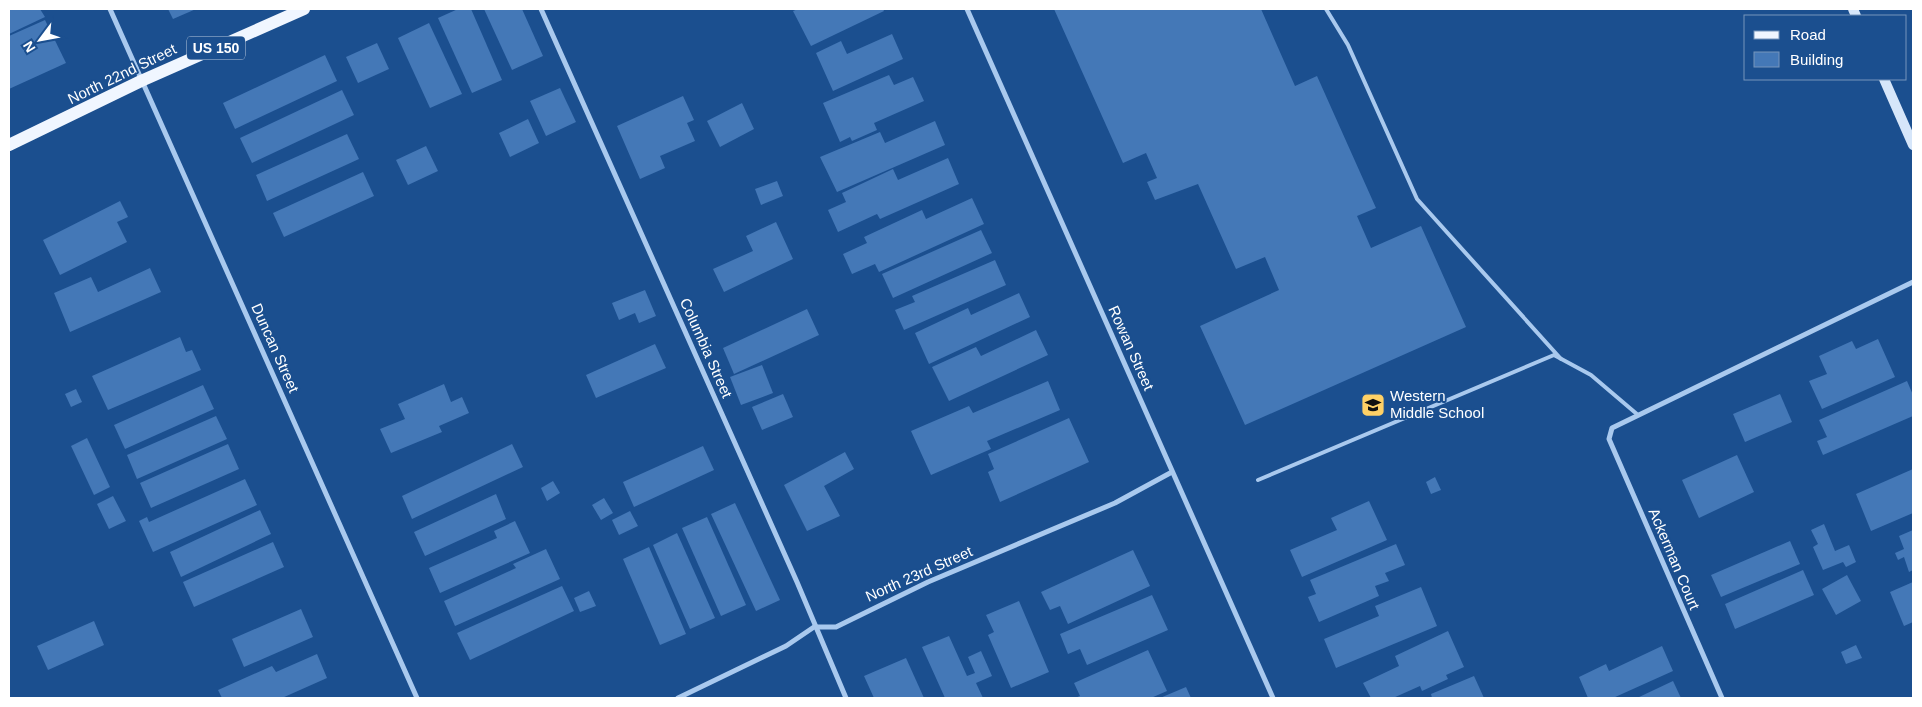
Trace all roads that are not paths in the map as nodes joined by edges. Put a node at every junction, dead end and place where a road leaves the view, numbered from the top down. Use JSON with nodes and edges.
{"nodes":[{"id":1,"x":110,"y":9,"type":"edge"},
{"id":2,"x":304,"y":9,"type":"edge"},
{"id":3,"x":541,"y":9,"type":"edge"},
{"id":4,"x":967,"y":9,"type":"edge"},
{"id":5,"x":1326,"y":9,"type":"edge"},
{"id":6,"x":1884,"y":80,"type":"edge"},
{"id":7,"x":141,"y":81,"type":"junction"},
{"id":8,"x":9,"y":144,"type":"edge"},
{"id":9,"x":1913,"y":145,"type":"edge"},
{"id":10,"x":1913,"y":282,"type":"edge"},
{"id":11,"x":1561,"y":359,"type":"junction"},
{"id":12,"x":1638,"y":416,"type":"junction"},
{"id":13,"x":1172,"y":472,"type":"junction"},
{"id":14,"x":1258,"y":480,"type":"dead end"},
{"id":15,"x":814,"y":627,"type":"junction"},
{"id":16,"x":416,"y":698,"type":"edge"},
{"id":17,"x":678,"y":698,"type":"edge"},
{"id":18,"x":846,"y":698,"type":"edge"},
{"id":19,"x":1273,"y":698,"type":"edge"},
{"id":20,"x":1722,"y":698,"type":"edge"}],
"edges":[{"from":1,"to":7,"type":"street","name":"Duncan Street"},
{"from":2,"to":7,"type":"main road","name":"North 22nd Street","number":"US 150"},
{"from":3,"to":15,"type":"street","name":"Columbia Street"},
{"from":4,"to":13,"type":"street","name":"Rowan Street"},
{"from":5,"to":11,"type":"lane"},
{"from":6,"to":9,"type":"street"},
{"from":7,"to":8,"type":"main road","name":"North 22nd Street","number":"US 150"},
{"from":7,"to":16,"type":"street","name":"Duncan Street"},
{"from":10,"to":12,"type":"street"},
{"from":11,"to":12,"type":"lane"},
{"from":11,"to":14,"type":"lane"},
{"from":12,"to":20,"type":"street","name":"Ackerman Court"},
{"from":13,"to":15,"type":"street","name":"North 23rd Street"},
{"from":13,"to":19,"type":"street","name":"Rowan Street"},
{"from":15,"to":17,"type":"street"},
{"from":15,"to":18,"type":"street","name":"Columbia Street"}]}
